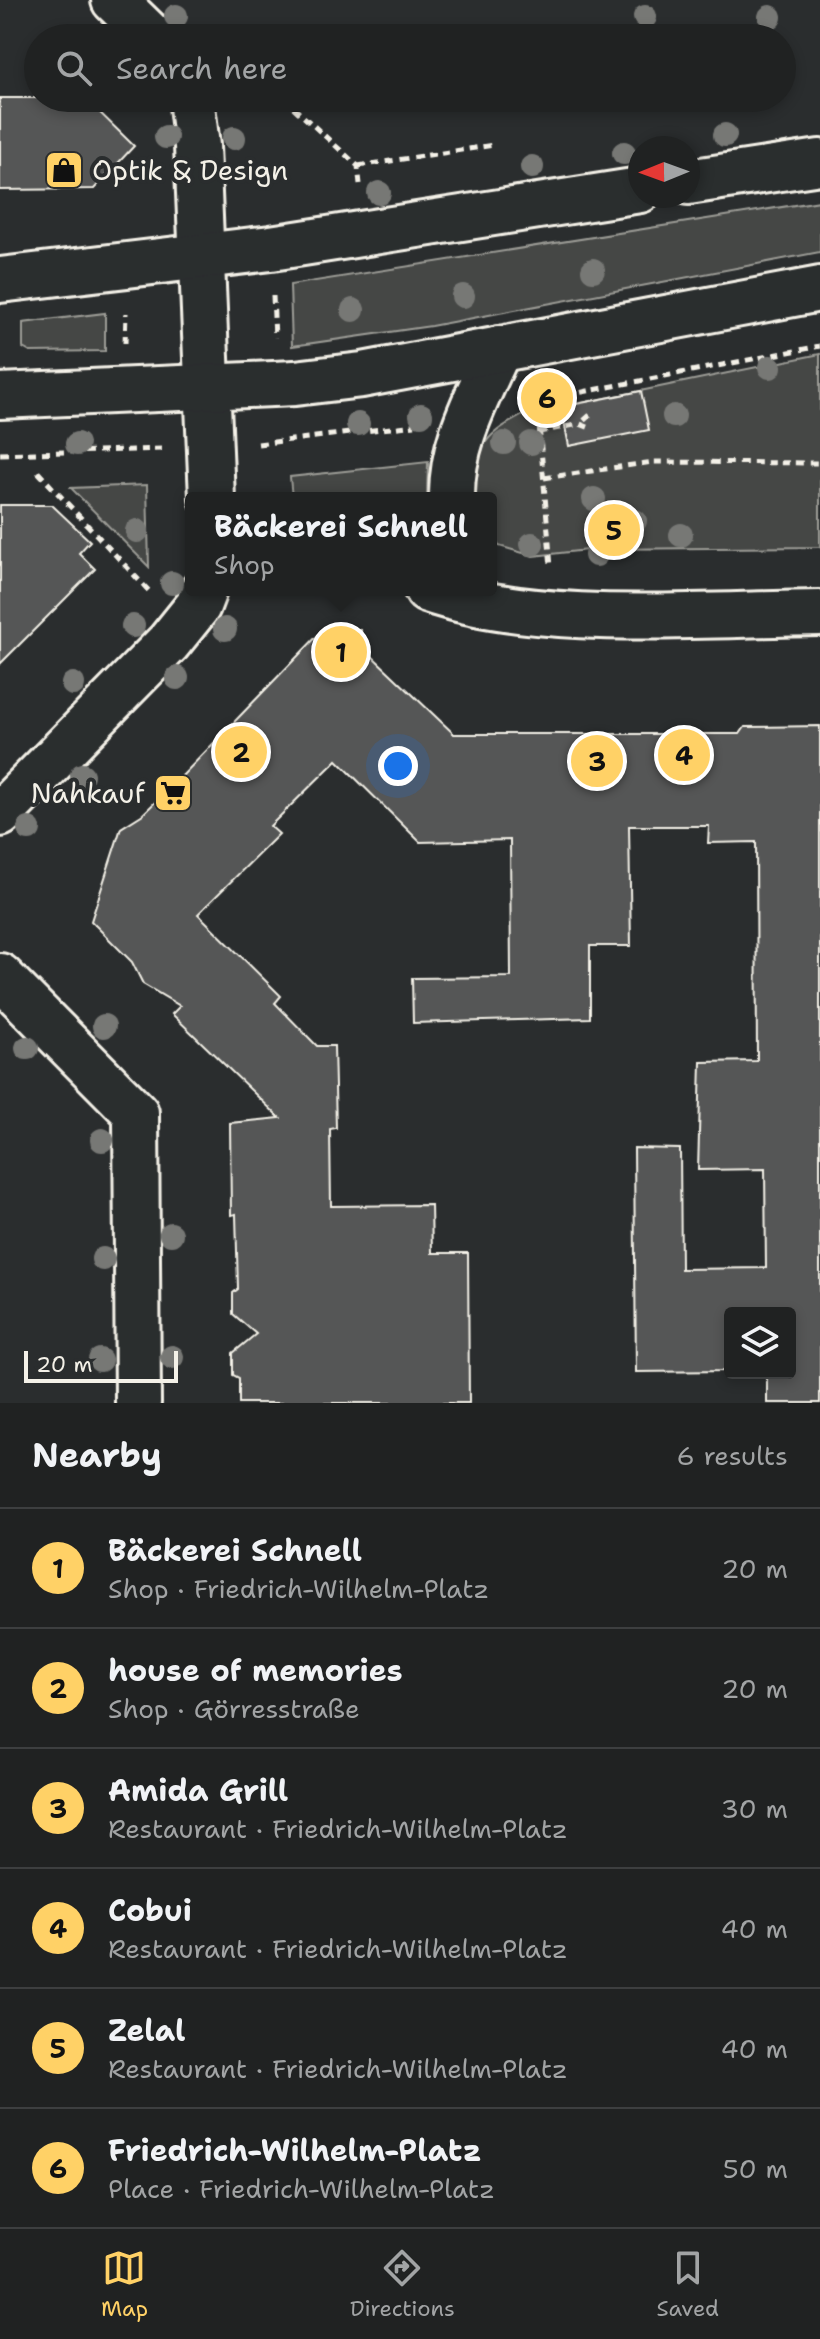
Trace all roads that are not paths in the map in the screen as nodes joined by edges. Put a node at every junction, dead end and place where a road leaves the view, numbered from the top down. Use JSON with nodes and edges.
{"nodes":[{"id":1,"x":114,"y":0,"type":"edge"},
{"id":2,"x":139,"y":24,"type":"edge"},
{"id":3,"x":192,"y":112,"type":"edge"},
{"id":4,"x":820,"y":162,"type":"edge"},
{"id":5,"x":700,"y":180,"type":"edge"},
{"id":6,"x":628,"y":192,"type":"edge"},
{"id":7,"x":203,"y":257,"type":"junction"},
{"id":8,"x":0,"y":280,"type":"edge"},
{"id":9,"x":820,"y":289,"type":"edge"},
{"id":10,"x":499,"y":349,"type":"junction"},
{"id":11,"x":0,"y":384,"type":"edge"},
{"id":12,"x":207,"y":388,"type":"junction"},
{"id":13,"x":0,"y":396,"type":"edge"},
{"id":14,"x":212,"y":492,"type":"edge"},
{"id":15,"x":452,"y":492,"type":"edge"},
{"id":16,"x":202,"y":596,"type":"edge"},
{"id":17,"x":488,"y":596,"type":"edge"},
{"id":18,"x":519,"y":599,"type":"edge"},
{"id":19,"x":820,"y":613,"type":"edge"},
{"id":20,"x":0,"y":814,"type":"edge"},
{"id":21,"x":0,"y":976,"type":"edge"},
{"id":22,"x":138,"y":1403,"type":"edge"}],
"edges":[{"from":1,"to":2,"type":"street"},
{"from":3,"to":7,"type":"street"},
{"from":4,"to":5,"type":"street"},
{"from":6,"to":7,"type":"street"},
{"from":7,"to":8,"type":"street"},
{"from":7,"to":12,"type":"street"},
{"from":9,"to":10,"type":"street"},
{"from":10,"to":12,"type":"street"},
{"from":10,"to":15,"type":"street"},
{"from":11,"to":13,"type":"street"},
{"from":12,"to":13,"type":"street"},
{"from":12,"to":14,"type":"street"},
{"from":16,"to":20,"type":"street"},
{"from":17,"to":18,"type":"street"},
{"from":18,"to":19,"type":"street"},
{"from":21,"to":22,"type":"street"}]}
